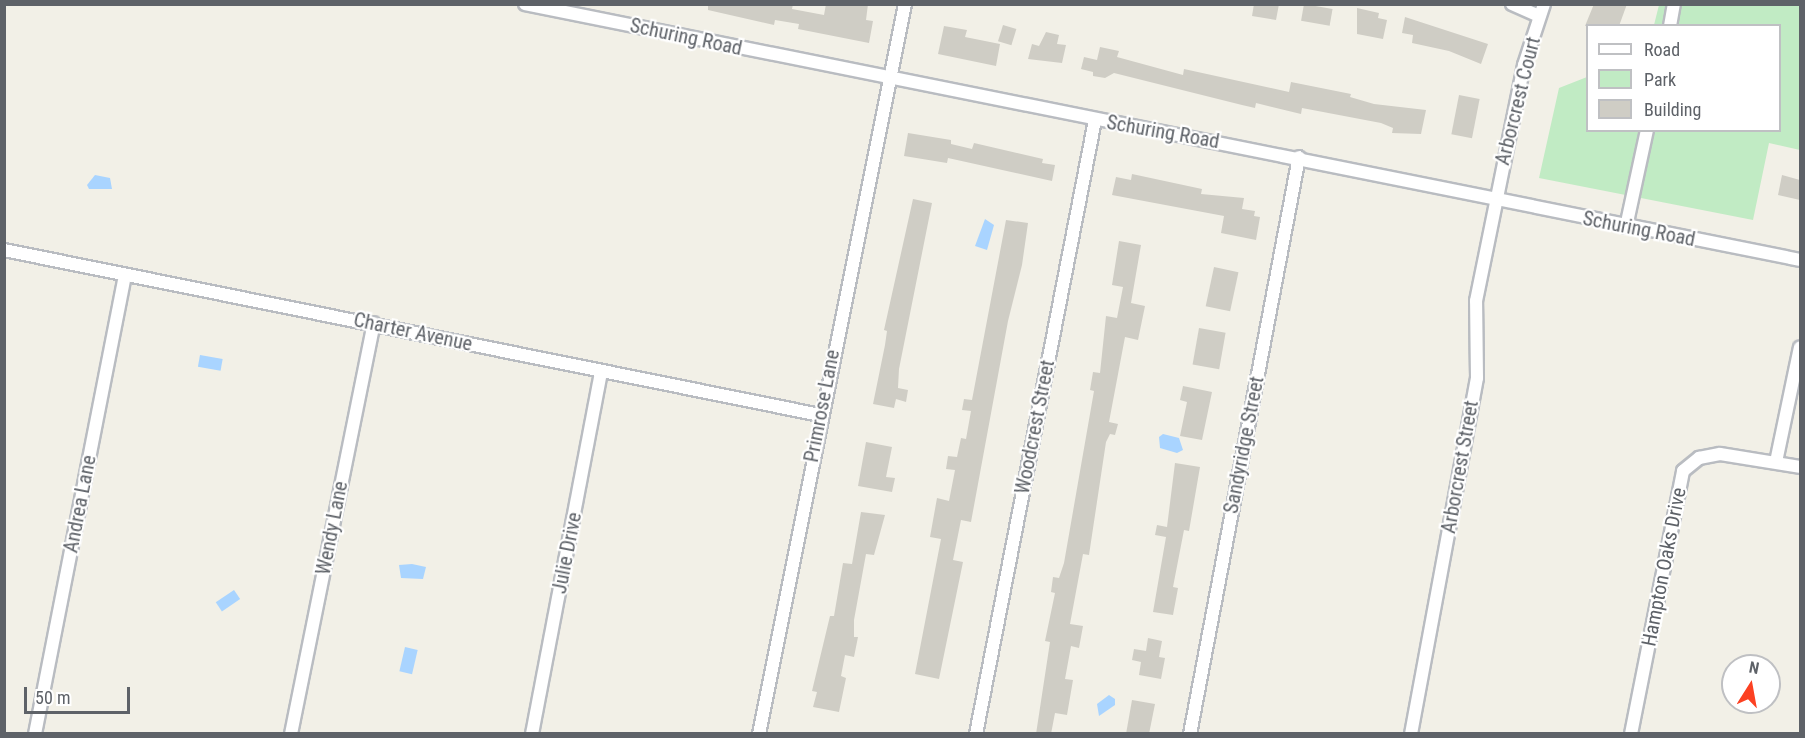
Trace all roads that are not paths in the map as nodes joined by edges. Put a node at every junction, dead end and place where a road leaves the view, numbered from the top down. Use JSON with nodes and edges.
{"nodes":[{"id":1,"x":525,"y":4,"type":"edge"},
{"id":2,"x":905,"y":4,"type":"edge"},
{"id":3,"x":1512,"y":4,"type":"edge"},
{"id":4,"x":1674,"y":4,"type":"edge"},
{"id":5,"x":1542,"y":10,"type":"edge"},
{"id":6,"x":1670,"y":24,"type":"edge"},
{"id":7,"x":889,"y":79,"type":"junction"},
{"id":8,"x":1095,"y":120,"type":"junction"},
{"id":9,"x":1647,"y":132,"type":"edge"},
{"id":10,"x":1299,"y":157,"type":"junction"},
{"id":11,"x":1495,"y":199,"type":"junction"},
{"id":12,"x":1626,"y":227,"type":"junction"},
{"id":13,"x":4,"y":250,"type":"edge"},
{"id":14,"x":1800,"y":260,"type":"edge"},
{"id":15,"x":125,"y":275,"type":"junction"},
{"id":16,"x":374,"y":323,"type":"junction"},
{"id":17,"x":1800,"y":347,"type":"edge"},
{"id":18,"x":601,"y":372,"type":"junction"},
{"id":19,"x":820,"y":415,"type":"junction"},
{"id":20,"x":1776,"y":462,"type":"junction"},
{"id":21,"x":1800,"y":467,"type":"edge"},
{"id":22,"x":35,"y":734,"type":"edge"},
{"id":23,"x":291,"y":734,"type":"edge"},
{"id":24,"x":532,"y":734,"type":"edge"},
{"id":25,"x":759,"y":734,"type":"edge"},
{"id":26,"x":976,"y":734,"type":"edge"},
{"id":27,"x":1190,"y":734,"type":"edge"},
{"id":28,"x":1411,"y":734,"type":"edge"},
{"id":29,"x":1631,"y":734,"type":"edge"}],
"edges":[{"from":1,"to":7,"type":"street","name":"Schuring Road"},
{"from":2,"to":7,"type":"street","name":"Primrose Lane"},
{"from":3,"to":5,"type":"street"},
{"from":4,"to":6,"type":"street"},
{"from":5,"to":11,"type":"street","name":"Arborcrest Court"},
{"from":7,"to":8,"type":"street","name":"Schuring Road"},
{"from":7,"to":19,"type":"street","name":"Primrose Lane"},
{"from":8,"to":10,"type":"street","name":"Schuring Road"},
{"from":8,"to":26,"type":"street","name":"Woodcrest Street"},
{"from":9,"to":12,"type":"street"},
{"from":10,"to":11,"type":"street","name":"Schuring Road"},
{"from":10,"to":27,"type":"street","name":"Sandyridge Street"},
{"from":11,"to":12,"type":"street","name":"Schuring Road"},
{"from":11,"to":28,"type":"street","name":"Arborcrest Street"},
{"from":12,"to":14,"type":"street","name":"Schuring Road"},
{"from":13,"to":15,"type":"street","name":"Charter Avenue"},
{"from":15,"to":16,"type":"street","name":"Charter Avenue"},
{"from":15,"to":22,"type":"street","name":"Andrea Lane"},
{"from":16,"to":18,"type":"street","name":"Charter Avenue"},
{"from":16,"to":23,"type":"street","name":"Wendy Lane"},
{"from":17,"to":20,"type":"street"},
{"from":18,"to":19,"type":"street","name":"Charter Avenue"},
{"from":18,"to":24,"type":"street","name":"Julie Drive"},
{"from":19,"to":25,"type":"street","name":"Primrose Lane"},
{"from":20,"to":21,"type":"street","name":"Hampton Oaks Drive"},
{"from":20,"to":29,"type":"street","name":"Hampton Oaks Drive"}]}
